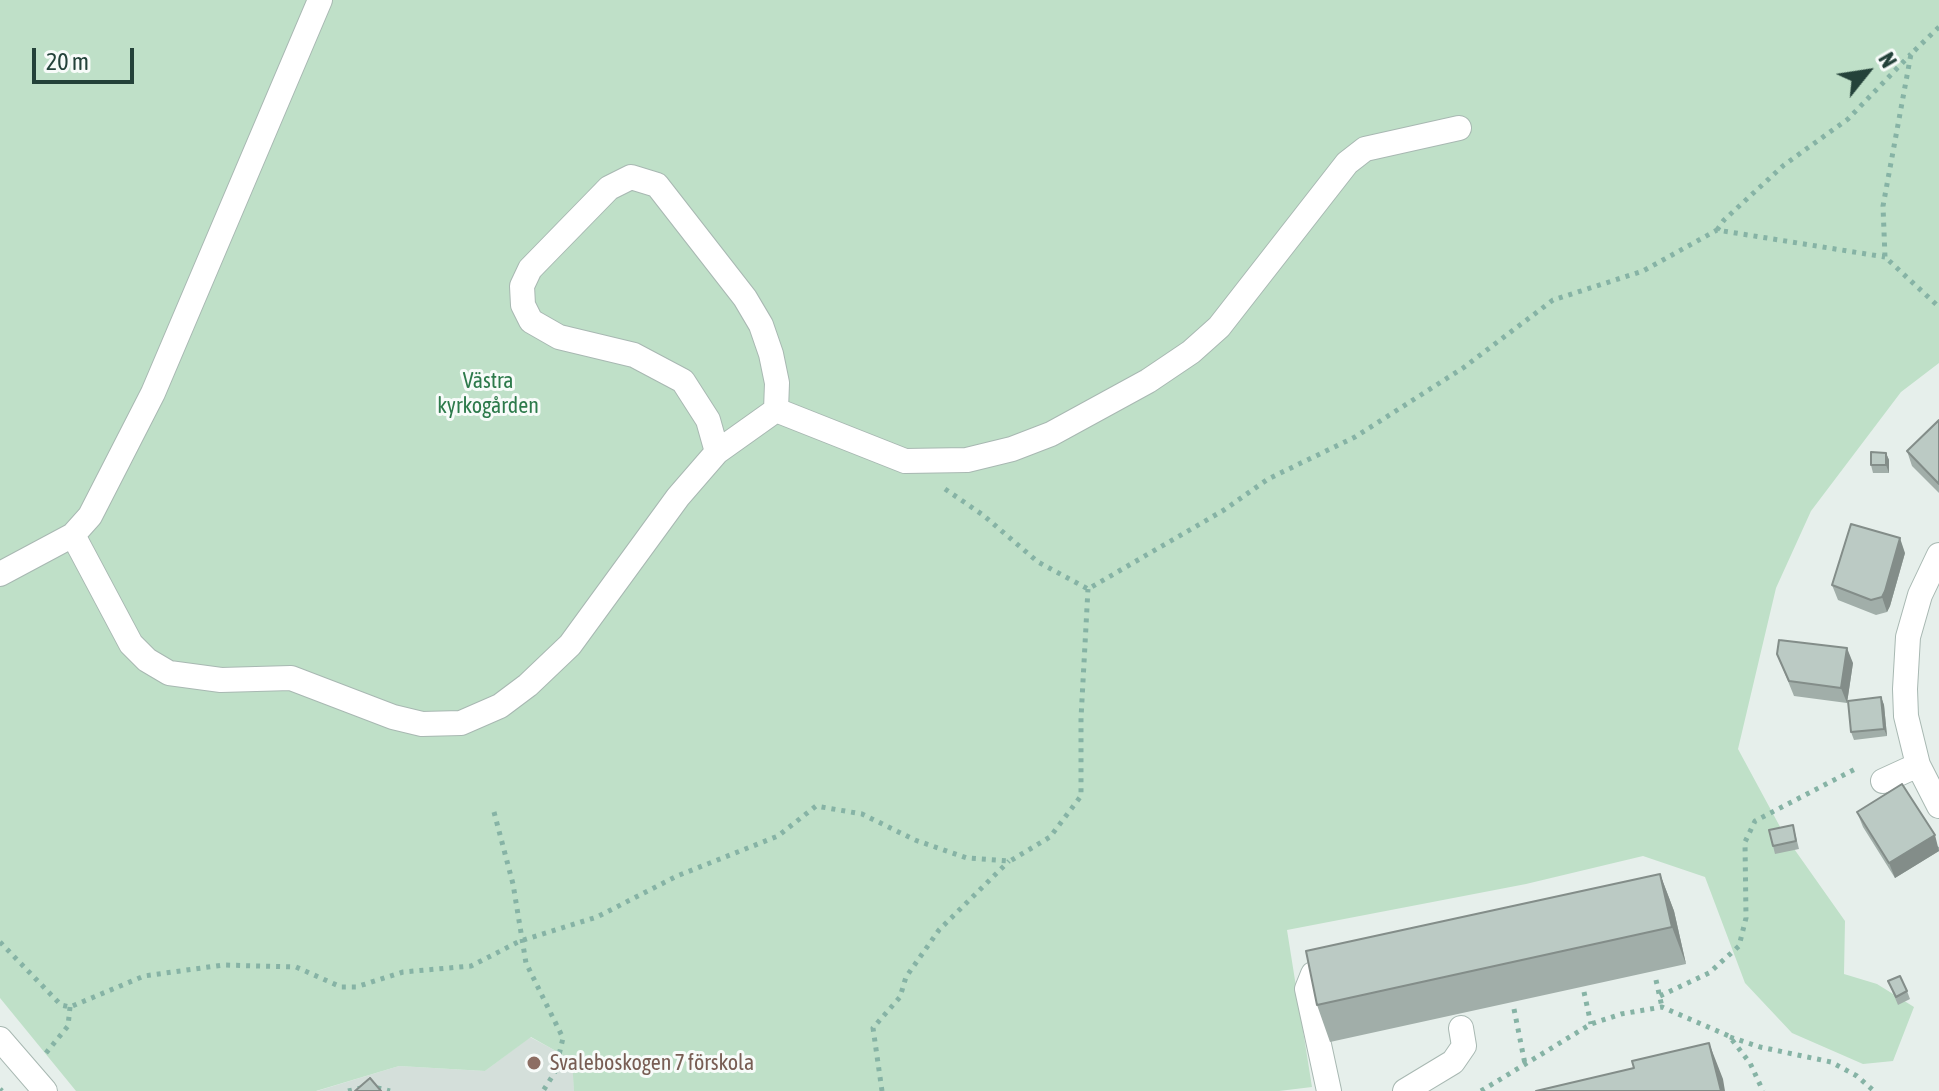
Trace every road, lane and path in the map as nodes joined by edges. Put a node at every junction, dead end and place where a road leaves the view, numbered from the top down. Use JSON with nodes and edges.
{"nodes":[{"id":1,"x":320,"y":0,"type":"edge"},
{"id":2,"x":1939,"y":27,"type":"edge"},
{"id":3,"x":1911,"y":54,"type":"junction"},
{"id":4,"x":1459,"y":128,"type":"dead end"},
{"id":5,"x":1717,"y":230,"type":"junction"},
{"id":6,"x":1885,"y":257,"type":"junction"},
{"id":7,"x":1939,"y":307,"type":"edge"},
{"id":8,"x":776,"y":410,"type":"junction"},
{"id":9,"x":717,"y":452,"type":"junction"},
{"id":10,"x":905,"y":461,"type":"junction"},
{"id":11,"x":73,"y":535,"type":"junction"},
{"id":12,"x":1939,"y":555,"type":"edge"},
{"id":13,"x":0,"y":574,"type":"edge"},
{"id":14,"x":1088,"y":589,"type":"junction"},
{"id":15,"x":1918,"y":765,"type":"junction"},
{"id":16,"x":1876,"y":772,"type":"joint"},
{"id":17,"x":1939,"y":806,"type":"edge"},
{"id":18,"x":494,"y":812,"type":"dead end"},
{"id":19,"x":1010,"y":861,"type":"junction"},
{"id":20,"x":520,"y":941,"type":"junction"},
{"id":21,"x":0,"y":942,"type":"edge"},
{"id":22,"x":1370,"y":959,"type":"edge"},
{"id":23,"x":1656,"y":980,"type":"dead end"},
{"id":24,"x":1584,"y":992,"type":"dead end"},
{"id":25,"x":1660,"y":996,"type":"junction"},
{"id":26,"x":70,"y":1007,"type":"junction"},
{"id":27,"x":1662,"y":1007,"type":"junction"},
{"id":28,"x":1514,"y":1009,"type":"dead end"},
{"id":29,"x":1591,"y":1024,"type":"junction"},
{"id":30,"x":1461,"y":1028,"type":"dead end"},
{"id":31,"x":1729,"y":1036,"type":"junction"},
{"id":32,"x":0,"y":1039,"type":"edge"},
{"id":33,"x":1525,"y":1064,"type":"junction"},
{"id":34,"x":26,"y":1069,"type":"junction"},
{"id":35,"x":45,"y":1091,"type":"edge"},
{"id":36,"x":348,"y":1091,"type":"edge"},
{"id":37,"x":390,"y":1091,"type":"edge"},
{"id":38,"x":543,"y":1091,"type":"edge"},
{"id":39,"x":882,"y":1091,"type":"edge"},
{"id":40,"x":1329,"y":1091,"type":"edge"},
{"id":41,"x":1405,"y":1091,"type":"edge"},
{"id":42,"x":1481,"y":1091,"type":"edge"},
{"id":43,"x":1763,"y":1091,"type":"edge"},
{"id":44,"x":1874,"y":1091,"type":"edge"}],
"edges":[{"from":1,"to":11,"type":"street"},
{"from":2,"to":3,"type":"path"},
{"from":3,"to":5,"type":"path"},
{"from":3,"to":6,"type":"path"},
{"from":4,"to":10,"type":"street"},
{"from":5,"to":6,"type":"path"},
{"from":5,"to":14,"type":"path"},
{"from":6,"to":7,"type":"path"},
{"from":8,"to":9,"type":"street"},
{"from":8,"to":9,"type":"street"},
{"from":8,"to":10,"type":"street"},
{"from":9,"to":11,"type":"street"},
{"from":10,"to":14,"type":"path"},
{"from":11,"to":13,"type":"street"},
{"from":12,"to":15,"type":"street"},
{"from":14,"to":19,"type":"path"},
{"from":15,"to":16,"type":"street"},
{"from":15,"to":17,"type":"street"},
{"from":16,"to":25,"type":"path"},
{"from":18,"to":20,"type":"path"},
{"from":19,"to":20,"type":"path"},
{"from":19,"to":39,"type":"path"},
{"from":20,"to":26,"type":"path"},
{"from":20,"to":38,"type":"path"},
{"from":21,"to":26,"type":"path"},
{"from":22,"to":40,"type":"street"},
{"from":23,"to":25,"type":"path"},
{"from":24,"to":29,"type":"path"},
{"from":25,"to":27,"type":"path"},
{"from":26,"to":34,"type":"path"},
{"from":27,"to":29,"type":"path"},
{"from":27,"to":31,"type":"path"},
{"from":28,"to":33,"type":"path"},
{"from":29,"to":33,"type":"path"},
{"from":30,"to":41,"type":"street"},
{"from":31,"to":43,"type":"path"},
{"from":31,"to":44,"type":"path"},
{"from":32,"to":34,"type":"street"},
{"from":33,"to":42,"type":"path"},
{"from":34,"to":35,"type":"street"},
{"from":36,"to":37,"type":"path"}]}
